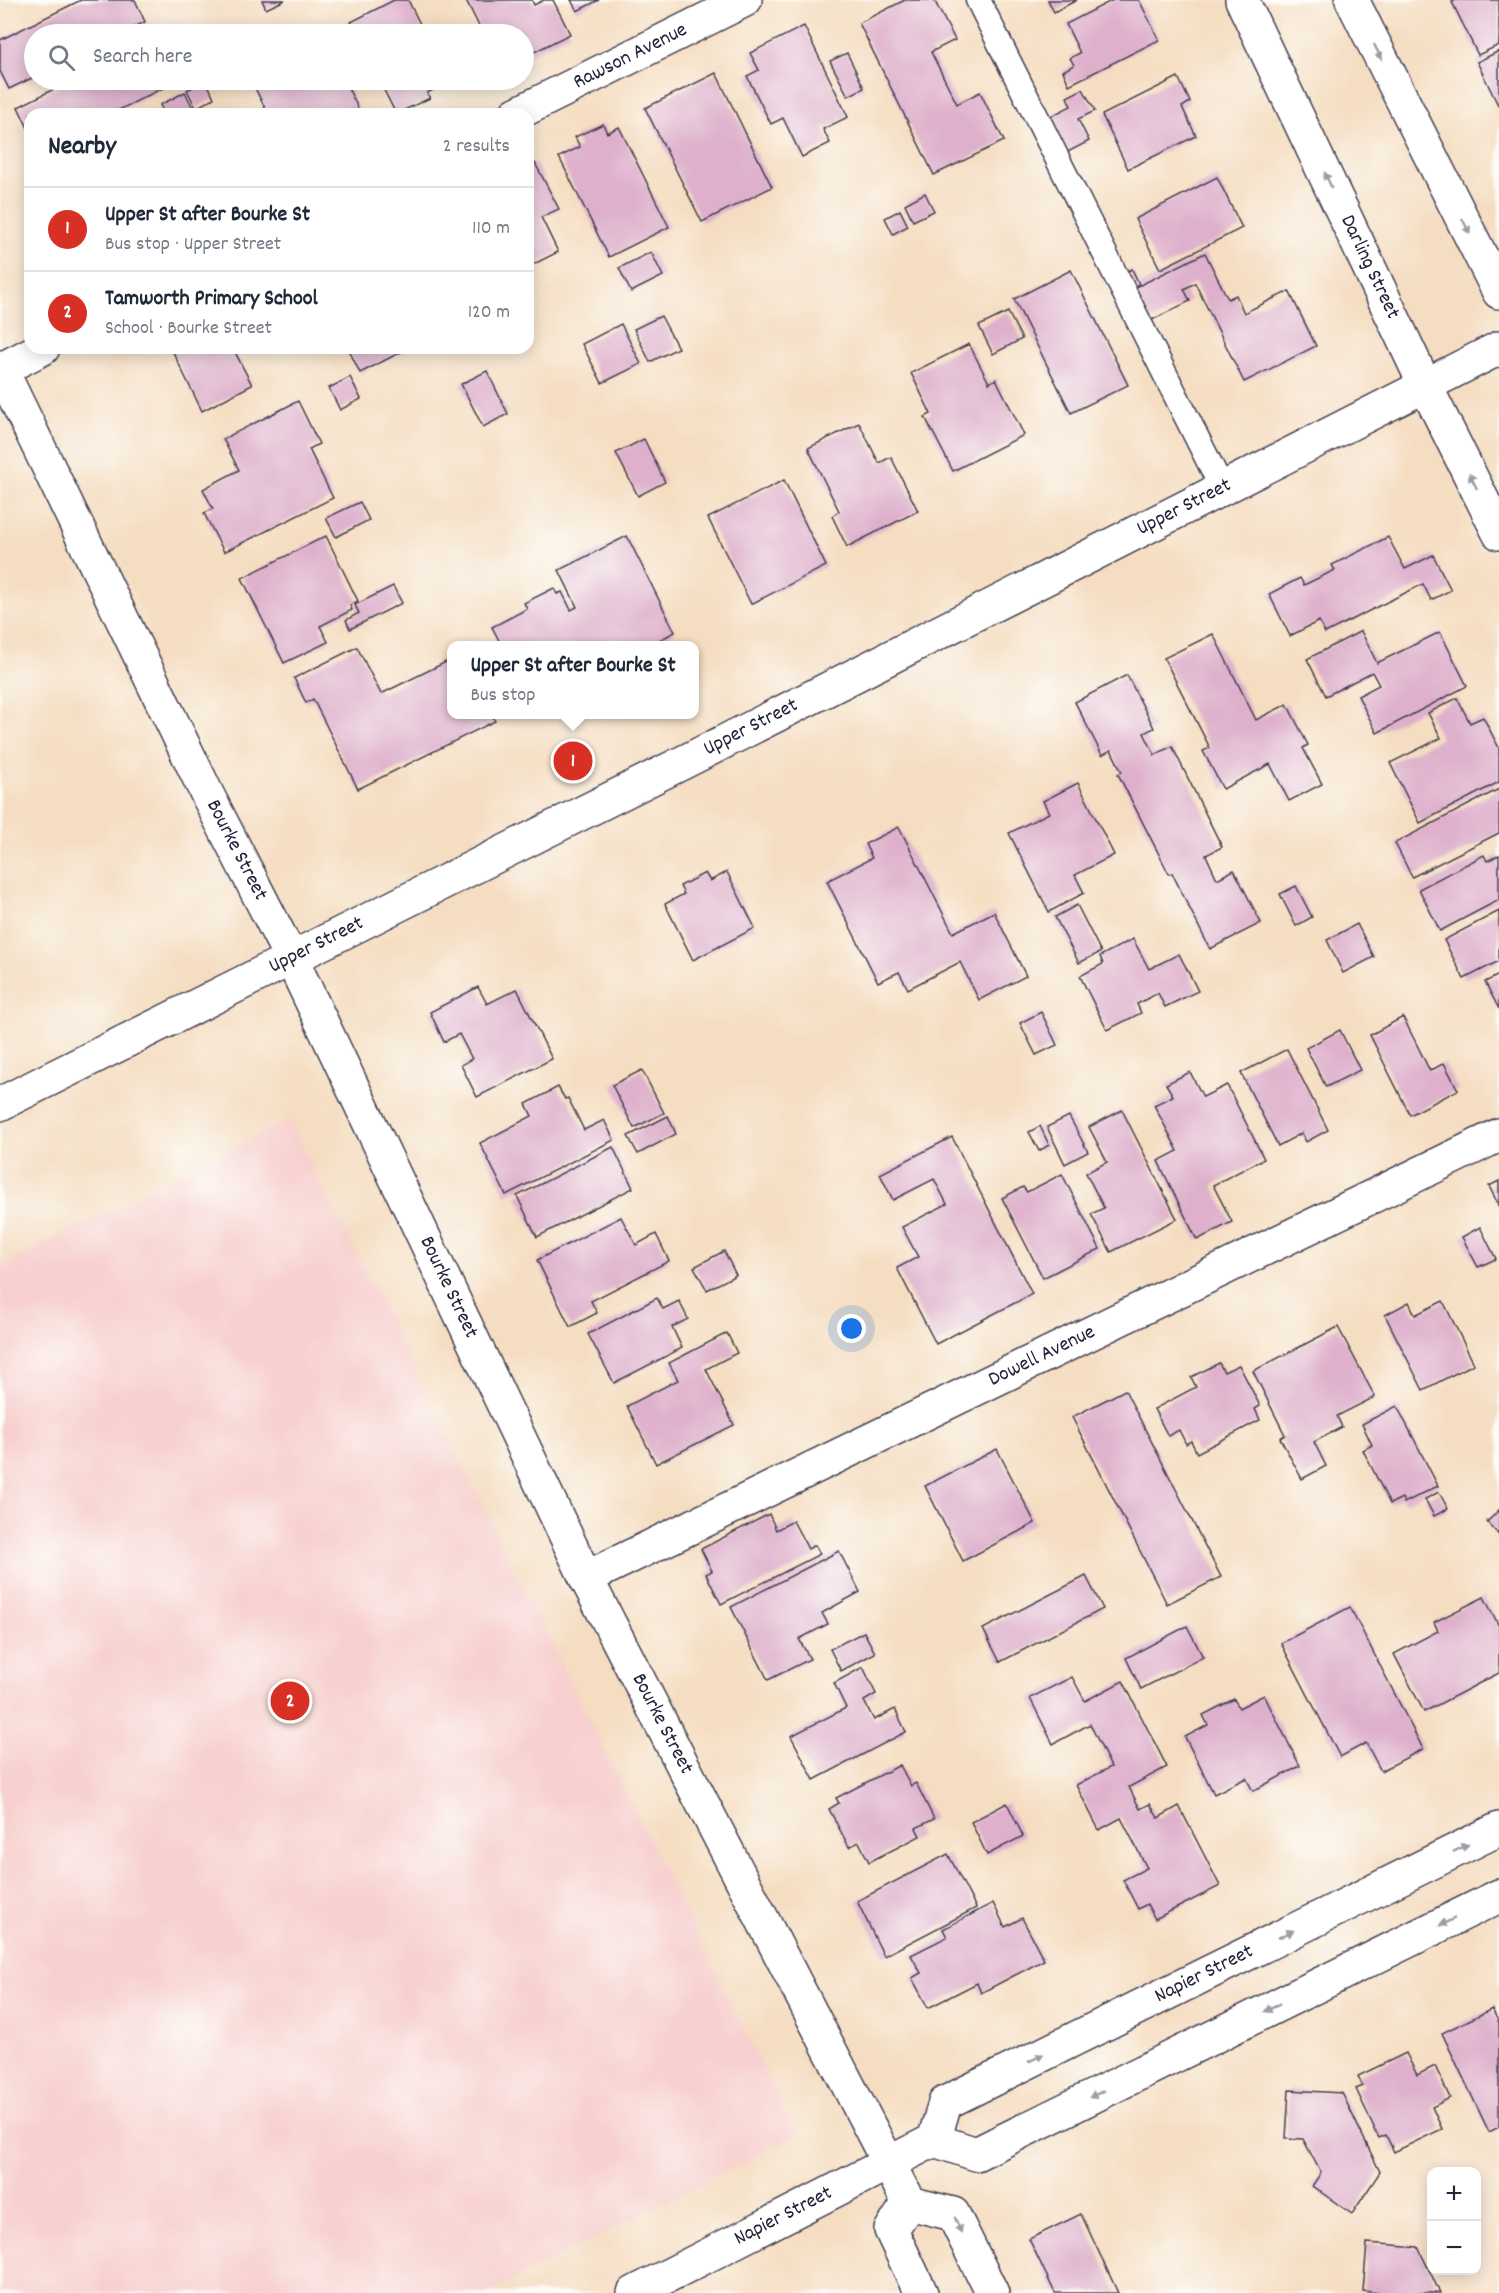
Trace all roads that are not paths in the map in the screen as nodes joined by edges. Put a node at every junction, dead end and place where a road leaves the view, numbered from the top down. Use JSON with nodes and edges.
{"nodes":[{"id":1,"x":746,"y":0,"type":"edge"},
{"id":2,"x":978,"y":0,"type":"edge"},
{"id":3,"x":1242,"y":0,"type":"edge"},
{"id":4,"x":1352,"y":0,"type":"edge"},
{"id":5,"x":528,"y":108,"type":"edge"},
{"id":6,"x":1499,"y":292,"type":"edge"},
{"id":7,"x":1499,"y":348,"type":"edge"},
{"id":8,"x":31,"y":354,"type":"edge"},
{"id":9,"x":0,"y":369,"type":"edge"},
{"id":10,"x":1425,"y":385,"type":"junction"},
{"id":11,"x":1222,"y":488,"type":"junction"},
{"id":12,"x":1499,"y":533,"type":"edge"},
{"id":13,"x":292,"y":960,"type":"junction"},
{"id":14,"x":0,"y":1104,"type":"edge"},
{"id":15,"x":1499,"y":1136,"type":"edge"},
{"id":16,"x":586,"y":1578,"type":"junction"},
{"id":17,"x":1499,"y":1828,"type":"edge"},
{"id":18,"x":1499,"y":1896,"type":"edge"},
{"id":19,"x":934,"y":2140,"type":"junction"},
{"id":20,"x":889,"y":2162,"type":"junction"},
{"id":21,"x":909,"y":2203,"type":"junction"},
{"id":22,"x":634,"y":2293,"type":"edge"},
{"id":23,"x":921,"y":2293,"type":"edge"},
{"id":24,"x":992,"y":2293,"type":"edge"}],
"edges":[{"from":1,"to":5,"type":"street","name":"Rawson Avenue"},
{"from":2,"to":11,"type":"lane"},
{"from":10,"to":3,"type":"street","name":"Darling Street","one_way":true},
{"from":4,"to":6,"type":"street","one_way":true},
{"from":7,"to":10,"type":"street","name":"Upper Street"},
{"from":8,"to":9,"type":"street"},
{"from":9,"to":13,"type":"street","name":"Bourke Street"},
{"from":10,"to":11,"type":"street","name":"Upper Street"},
{"from":12,"to":10,"type":"street","name":"Darling Street","one_way":true},
{"from":11,"to":13,"type":"street","name":"Upper Street"},
{"from":13,"to":14,"type":"street","name":"Upper Street"},
{"from":13,"to":16,"type":"street","name":"Bourke Street"},
{"from":15,"to":16,"type":"street","name":"Dowell Avenue"},
{"from":16,"to":20,"type":"street","name":"Bourke Street"},
{"from":19,"to":17,"type":"street","name":"Napier Street","one_way":true},
{"from":18,"to":19,"type":"street","one_way":true},
{"from":19,"to":20,"type":"street","name":"Napier Street"},
{"from":20,"to":21,"type":"street","name":"Bourke Street"},
{"from":20,"to":22,"type":"street","name":"Napier Street"},
{"from":21,"to":23,"type":"street"},
{"from":21,"to":24,"type":"street","one_way":true}]}
